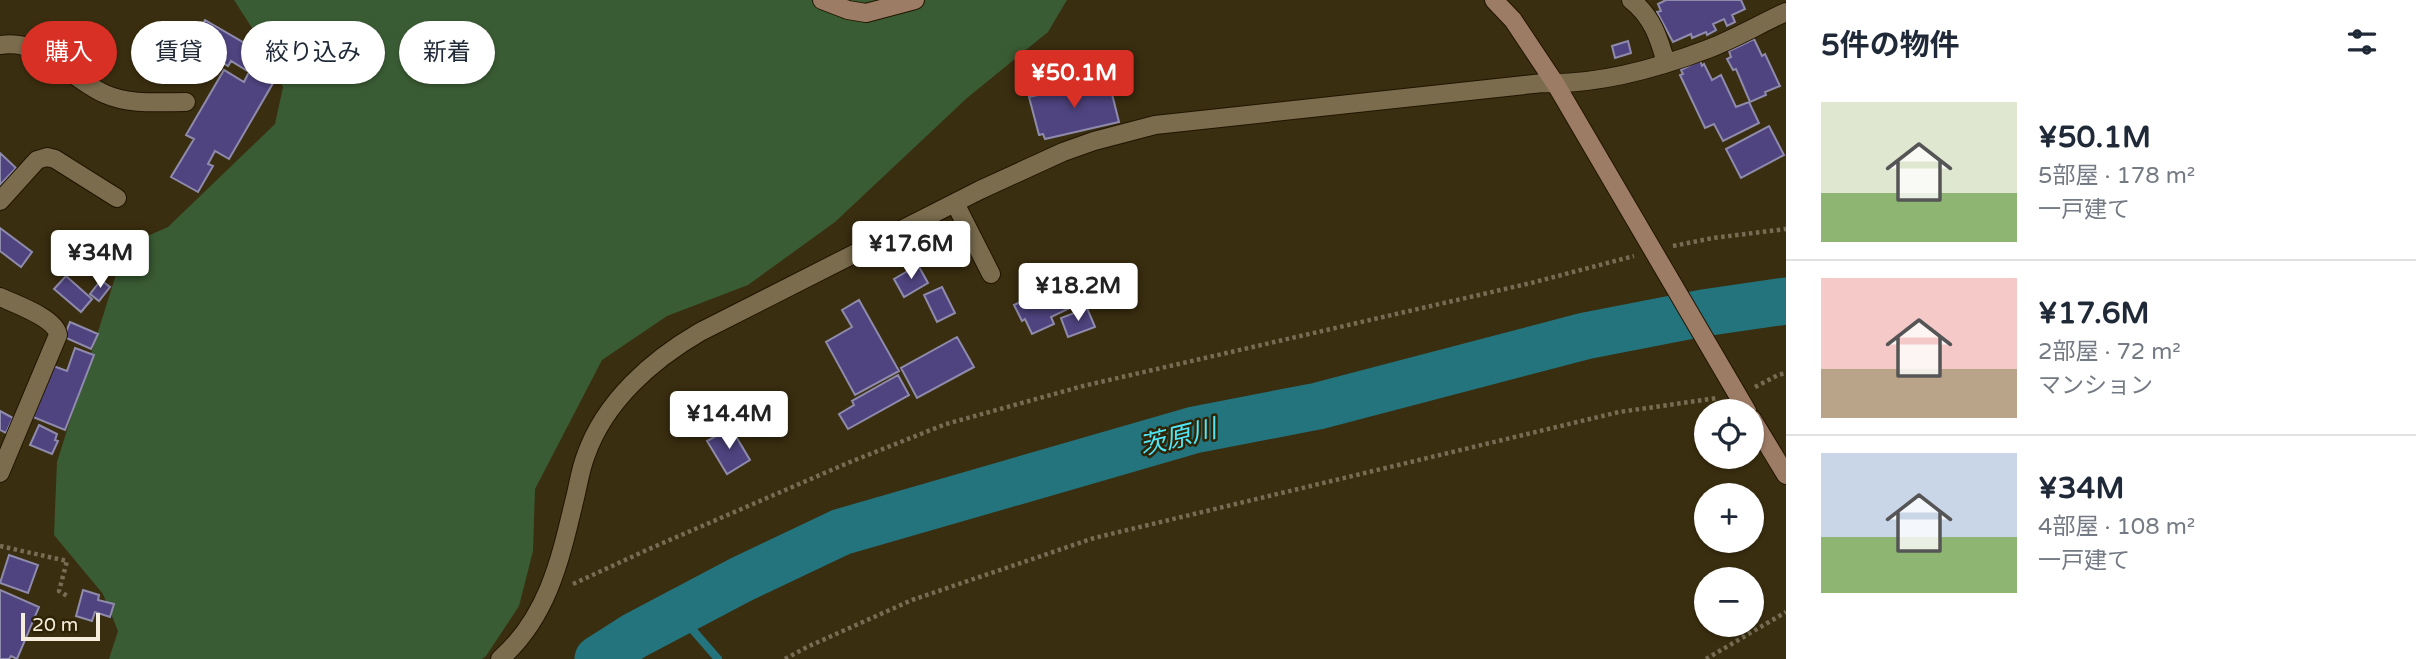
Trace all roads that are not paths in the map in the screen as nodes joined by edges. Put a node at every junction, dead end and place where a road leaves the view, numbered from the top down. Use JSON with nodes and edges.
{"nodes":[{"id":1,"x":822,"y":0,"type":"edge"},
{"id":2,"x":915,"y":0,"type":"edge"},
{"id":3,"x":1494,"y":0,"type":"edge"},
{"id":4,"x":1631,"y":0,"type":"edge"},
{"id":5,"x":1786,"y":12,"type":"edge"},
{"id":6,"x":0,"y":45,"type":"edge"},
{"id":7,"x":1666,"y":63,"type":"junction"},
{"id":8,"x":1555,"y":83,"type":"junction"},
{"id":9,"x":186,"y":102,"type":"dead end"},
{"id":10,"x":117,"y":198,"type":"dead end"},
{"id":11,"x":0,"y":201,"type":"edge"},
{"id":12,"x":955,"y":203,"type":"junction"},
{"id":13,"x":991,"y":274,"type":"dead end"},
{"id":14,"x":0,"y":297,"type":"edge"},
{"id":15,"x":1739,"y":398,"type":"edge"},
{"id":16,"x":1764,"y":439,"type":"edge"},
{"id":17,"x":0,"y":473,"type":"edge"},
{"id":18,"x":1786,"y":475,"type":"edge"},
{"id":19,"x":500,"y":659,"type":"edge"}],
"edges":[{"from":1,"to":2,"type":"street"},
{"from":3,"to":8,"type":"street"},
{"from":4,"to":7,"type":"street"},
{"from":5,"to":7,"type":"street"},
{"from":6,"to":9,"type":"street"},
{"from":7,"to":8,"type":"street"},
{"from":8,"to":12,"type":"street"},
{"from":8,"to":15,"type":"street"},
{"from":10,"to":11,"type":"street"},
{"from":12,"to":13,"type":"street"},
{"from":12,"to":19,"type":"street"},
{"from":14,"to":17,"type":"street"},
{"from":16,"to":18,"type":"street"}]}
